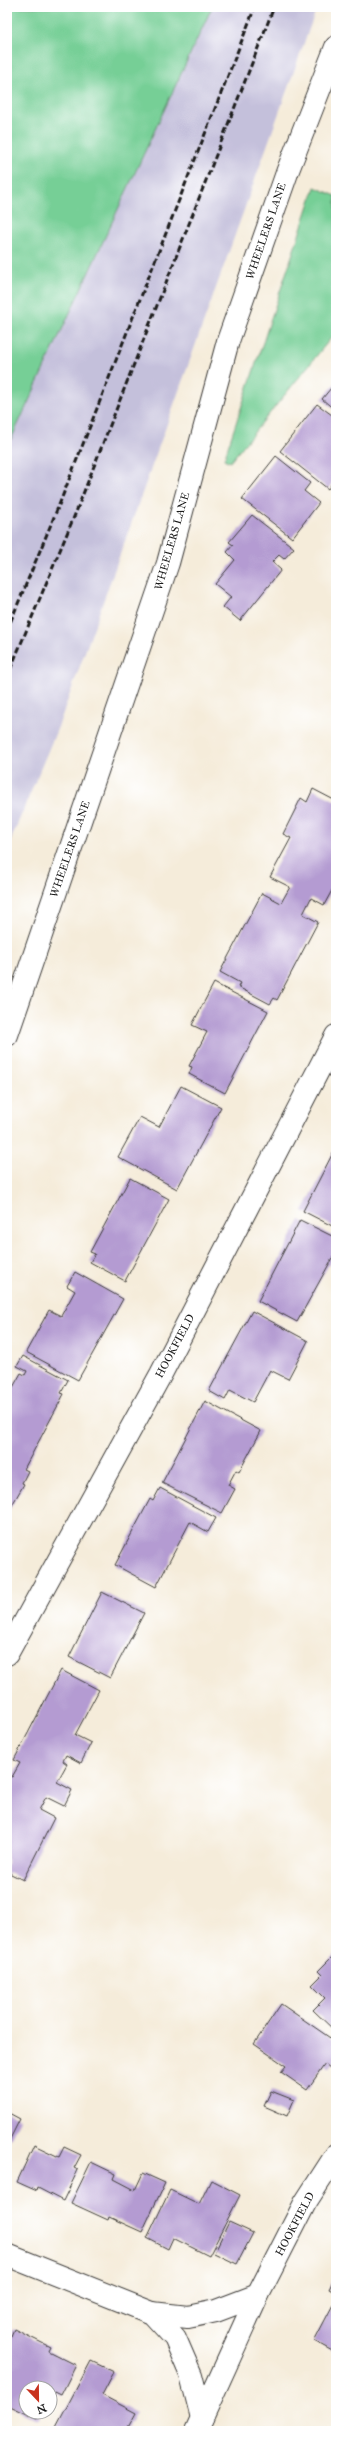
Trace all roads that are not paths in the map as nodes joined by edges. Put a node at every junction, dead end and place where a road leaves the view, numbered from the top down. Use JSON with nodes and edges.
{"nodes":[{"id":1,"x":336,"y":47,"type":"edge"},
{"id":2,"x":7,"y":1035,"type":"edge"},
{"id":3,"x":336,"y":1036,"type":"edge"},
{"id":4,"x":7,"y":1654,"type":"edge"},
{"id":5,"x":336,"y":2156,"type":"edge"},
{"id":6,"x":7,"y":2255,"type":"edge"},
{"id":7,"x":258,"y":2295,"type":"junction"},
{"id":8,"x":152,"y":2313,"type":"junction"},
{"id":9,"x":199,"y":2425,"type":"edge"}],
"edges":[{"from":1,"to":2,"type":"street","name":"WHEELERS LANE"},
{"from":3,"to":4,"type":"street","name":"HOOKFIELD"},
{"from":5,"to":7,"type":"street","name":"HOOKFIELD"},
{"from":6,"to":8,"type":"street","name":"HOOKFIELD"},
{"from":7,"to":8,"type":"street","name":"HOOKFIELD"},
{"from":7,"to":9,"type":"street","name":"HOOKFIELD"},
{"from":8,"to":9,"type":"street","name":"HOOKFIELD"}]}
